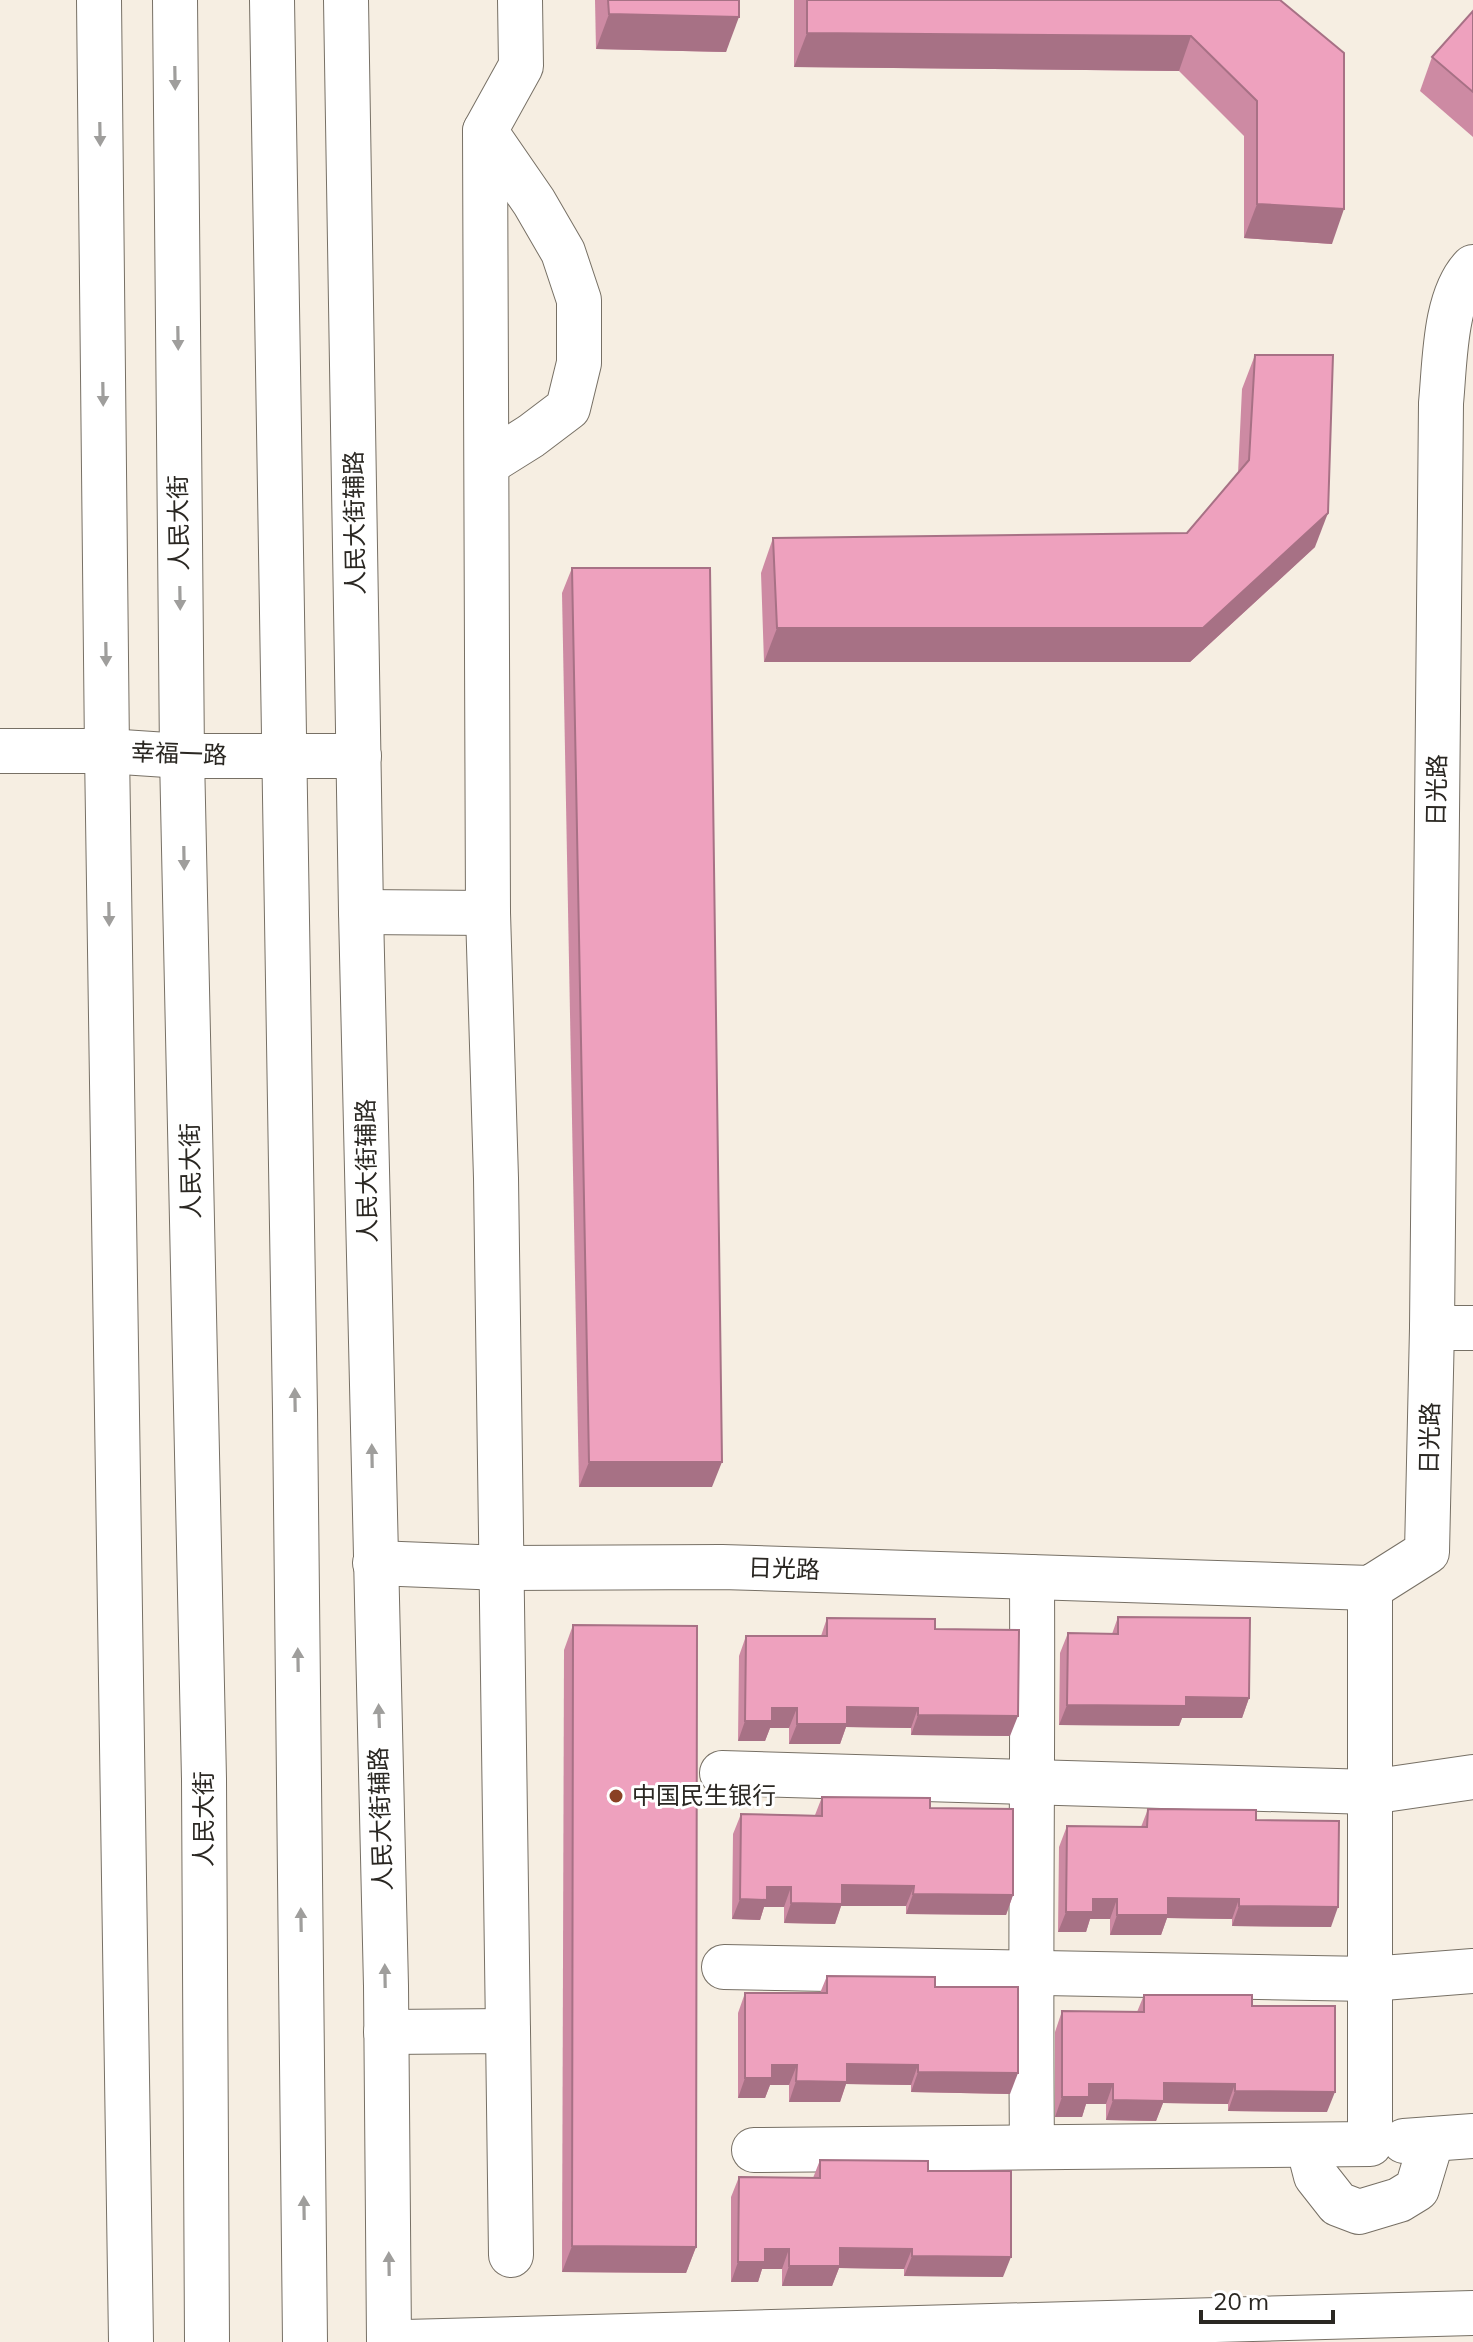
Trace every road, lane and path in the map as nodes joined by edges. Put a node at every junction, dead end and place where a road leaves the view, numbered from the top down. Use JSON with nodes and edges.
{"nodes":[{"id":1,"x":99,"y":0,"type":"edge"},
{"id":2,"x":175,"y":0,"type":"edge"},
{"id":3,"x":272,"y":0,"type":"edge"},
{"id":4,"x":346,"y":0,"type":"edge"},
{"id":5,"x":520,"y":0,"type":"edge"},
{"id":6,"x":485,"y":131,"type":"junction"},
{"id":7,"x":1473,"y":267,"type":"edge"},
{"id":8,"x":488,"y":463,"type":"junction"},
{"id":9,"x":0,"y":751,"type":"edge"},
{"id":10,"x":107,"y":751,"type":"junction"},
{"id":11,"x":182,"y":756,"type":"junction"},
{"id":12,"x":283,"y":756,"type":"junction"},
{"id":13,"x":359,"y":756,"type":"junction"},
{"id":14,"x":361,"y":912,"type":"junction"},
{"id":15,"x":488,"y":913,"type":"junction"},
{"id":16,"x":1453,"y":1328,"type":"edge"},
{"id":17,"x":375,"y":1563,"type":"junction"},
{"id":18,"x":503,"y":1568,"type":"junction"},
{"id":19,"x":1032,"y":1577,"type":"junction"},
{"id":20,"x":1370,"y":1588,"type":"junction"},
{"id":21,"x":722,"y":1773,"type":"dead end"},
{"id":22,"x":1473,"y":1777,"type":"edge"},
{"id":23,"x":1033,"y":1782,"type":"junction"},
{"id":24,"x":1370,"y":1792,"type":"junction"},
{"id":25,"x":724,"y":1967,"type":"dead end"},
{"id":26,"x":1473,"y":1971,"type":"edge"},
{"id":27,"x":1030,"y":1973,"type":"junction"},
{"id":28,"x":1370,"y":1979,"type":"junction"},
{"id":29,"x":508,"y":2031,"type":"junction"},
{"id":30,"x":386,"y":2032,"type":"junction"},
{"id":31,"x":1452,"y":2138,"type":"edge"},
{"id":32,"x":1370,"y":2144,"type":"junction"},
{"id":33,"x":1308,"y":2145,"type":"junction"},
{"id":34,"x":1032,"y":2147,"type":"junction"},
{"id":35,"x":754,"y":2150,"type":"dead end"},
{"id":36,"x":511,"y":2255,"type":"dead end"},
{"id":37,"x":1473,"y":2313,"type":"edge"},
{"id":38,"x":131,"y":2342,"type":"edge"},
{"id":39,"x":207,"y":2342,"type":"edge"},
{"id":40,"x":305,"y":2342,"type":"edge"},
{"id":41,"x":389,"y":2342,"type":"edge"},
{"id":42,"x":405,"y":2342,"type":"edge"}],
"edges":[{"from":1,"to":10,"type":"main road","one_way":true},
{"from":2,"to":11,"type":"main road","name":"人民大街","one_way":true},
{"from":3,"to":12,"type":"main road"},
{"from":4,"to":13,"type":"main road","name":"人民大街辅路"},
{"from":5,"to":6,"type":"main road"},
{"from":6,"to":8,"type":"main road"},
{"from":6,"to":8,"type":"main road"},
{"from":7,"to":16,"type":"main road","name":"日光路"},
{"from":8,"to":15,"type":"main road"},
{"from":9,"to":10,"type":"main road","name":"幸福一路"},
{"from":10,"to":11,"type":"main road","name":"幸福一路"},
{"from":10,"to":38,"type":"main road","one_way":true},
{"from":11,"to":12,"type":"main road","name":"幸福一路"},
{"from":11,"to":39,"type":"main road","name":"人民大街","one_way":true},
{"from":12,"to":13,"type":"main road","name":"幸福一路"},
{"from":40,"to":12,"type":"main road","one_way":true},
{"from":13,"to":14,"type":"main road","name":"人民大街辅路"},
{"from":14,"to":15,"type":"main road"},
{"from":17,"to":14,"type":"main road","name":"人民大街辅路","one_way":true},
{"from":15,"to":18,"type":"main road"},
{"from":16,"to":20,"type":"main road","name":"日光路"},
{"from":17,"to":18,"type":"main road","name":"日光路"},
{"from":30,"to":17,"type":"main road","name":"人民大街辅路","one_way":true},
{"from":18,"to":19,"type":"main road","name":"日光路"},
{"from":18,"to":29,"type":"main road"},
{"from":19,"to":20,"type":"main road","name":"日光路"},
{"from":19,"to":23,"type":"main road"},
{"from":20,"to":24,"type":"main road"},
{"from":21,"to":23,"type":"main road"},
{"from":22,"to":24,"type":"main road"},
{"from":23,"to":24,"type":"main road"},
{"from":23,"to":27,"type":"main road"},
{"from":24,"to":28,"type":"main road"},
{"from":25,"to":27,"type":"main road"},
{"from":26,"to":28,"type":"main road"},
{"from":27,"to":28,"type":"main road"},
{"from":27,"to":34,"type":"main road"},
{"from":28,"to":32,"type":"main road"},
{"from":29,"to":30,"type":"main road"},
{"from":29,"to":36,"type":"main road"},
{"from":41,"to":30,"type":"main road","name":"人民大街辅路","one_way":true},
{"from":31,"to":32,"type":"main road"},
{"from":31,"to":33,"type":"main road"},
{"from":32,"to":33,"type":"main road"},
{"from":33,"to":34,"type":"main road"},
{"from":34,"to":35,"type":"main road"},
{"from":37,"to":42,"type":"main road"}]}
